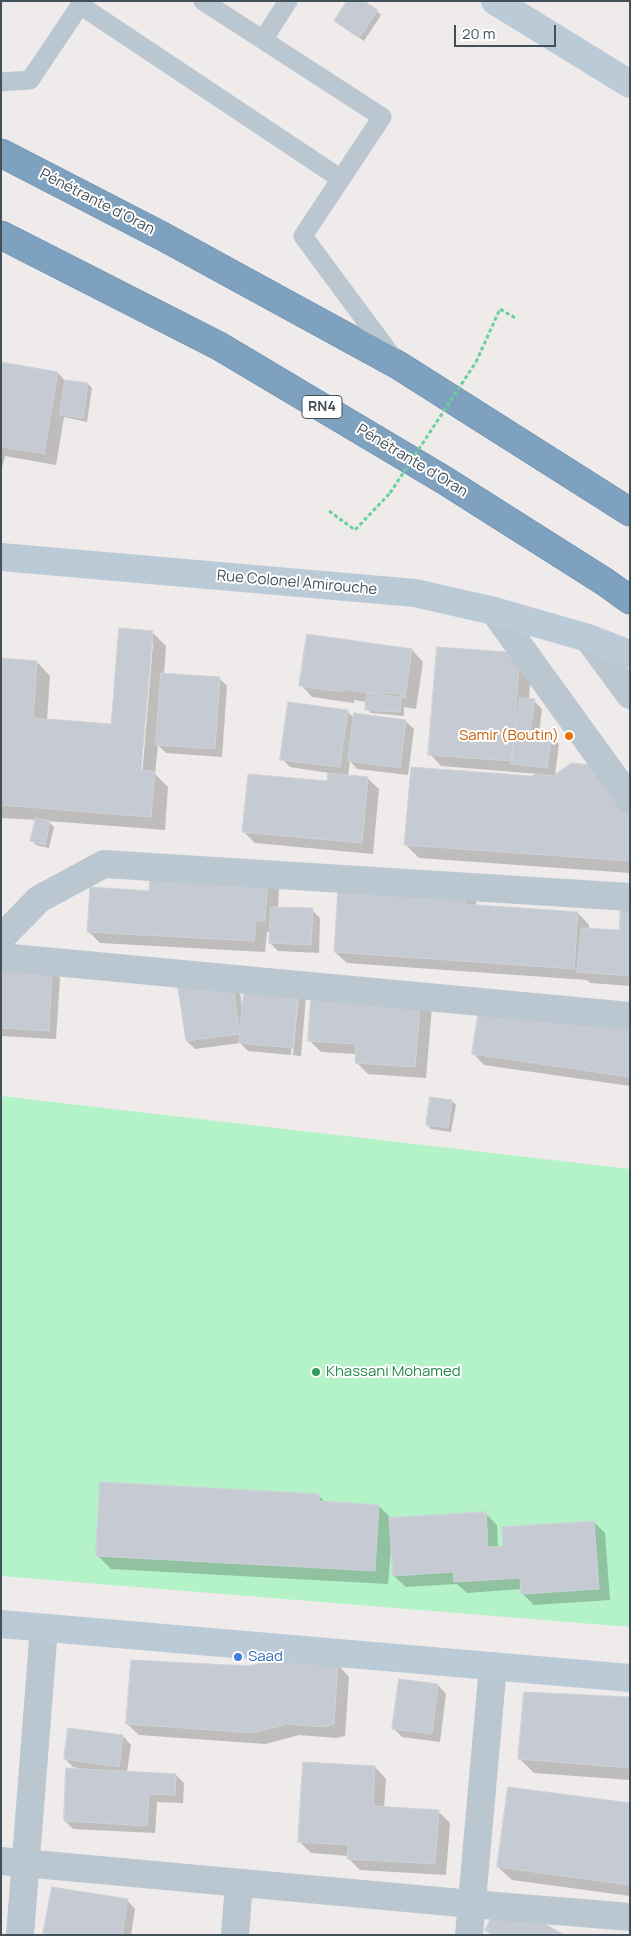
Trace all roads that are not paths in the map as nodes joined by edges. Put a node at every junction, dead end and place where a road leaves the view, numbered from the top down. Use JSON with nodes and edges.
{"nodes":[{"id":1,"x":203,"y":1,"type":"edge"},
{"id":2,"x":288,"y":1,"type":"edge"},
{"id":3,"x":495,"y":1,"type":"edge"},
{"id":4,"x":81,"y":3,"type":"edge"},
{"id":5,"x":263,"y":40,"type":"junction"},
{"id":6,"x":1,"y":82,"type":"edge"},
{"id":7,"x":630,"y":84,"type":"edge"},
{"id":8,"x":1,"y":153,"type":"edge"},
{"id":9,"x":341,"y":179,"type":"junction"},
{"id":10,"x":1,"y":236,"type":"edge"},
{"id":11,"x":398,"y":364,"type":"junction"},
{"id":12,"x":630,"y":512,"type":"edge"},
{"id":13,"x":1,"y":556,"type":"edge"},
{"id":14,"x":630,"y":600,"type":"edge"},
{"id":15,"x":494,"y":611,"type":"junction"},
{"id":16,"x":588,"y":638,"type":"junction"},
{"id":17,"x":630,"y":654,"type":"edge"},
{"id":18,"x":630,"y":694,"type":"edge"},
{"id":19,"x":630,"y":799,"type":"edge"},
{"id":20,"x":630,"y":897,"type":"edge"},
{"id":21,"x":1,"y":938,"type":"edge"},
{"id":22,"x":1,"y":957,"type":"edge"},
{"id":23,"x":630,"y":1016,"type":"edge"},
{"id":24,"x":1,"y":1624,"type":"edge"},
{"id":25,"x":44,"y":1628,"type":"junction"},
{"id":26,"x":492,"y":1666,"type":"junction"},
{"id":27,"x":630,"y":1678,"type":"edge"},
{"id":28,"x":14,"y":1862,"type":"edge"},
{"id":29,"x":239,"y":1882,"type":"junction"},
{"id":30,"x":472,"y":1904,"type":"junction"},
{"id":31,"x":630,"y":1916,"type":"edge"},
{"id":32,"x":20,"y":1935,"type":"edge"},
{"id":33,"x":235,"y":1935,"type":"edge"},
{"id":34,"x":469,"y":1935,"type":"edge"}],
"edges":[{"from":1,"to":5,"type":"lane"},
{"from":2,"to":5,"type":"lane"},
{"from":3,"to":7,"type":"street"},
{"from":4,"to":6,"type":"lane"},
{"from":4,"to":9,"type":"lane"},
{"from":5,"to":9,"type":"lane"},
{"from":8,"to":11,"type":"highway","name":"Pénétrante d'Oran"},
{"from":9,"to":11,"type":"lane"},
{"from":10,"to":14,"type":"highway","name":"Pénétrante d'Oran","number":"RN4"},
{"from":11,"to":12,"type":"highway","name":"Pénétrante d'Oran"},
{"from":13,"to":15,"type":"street","name":"Rue Colonel Amirouche"},
{"from":15,"to":16,"type":"street","name":"Rue Colonel Amirouche"},
{"from":15,"to":19,"type":"street"},
{"from":16,"to":17,"type":"street","name":"Rue Colonel Amirouche"},
{"from":16,"to":18,"type":"street"},
{"from":20,"to":21,"type":"street"},
{"from":22,"to":23,"type":"street"},
{"from":24,"to":25,"type":"street"},
{"from":25,"to":26,"type":"street"},
{"from":25,"to":28,"type":"street"},
{"from":26,"to":27,"type":"street"},
{"from":26,"to":30,"type":"street"},
{"from":28,"to":29,"type":"street"},
{"from":28,"to":32,"type":"street"},
{"from":29,"to":30,"type":"street"},
{"from":29,"to":33,"type":"street"},
{"from":30,"to":31,"type":"street"},
{"from":30,"to":34,"type":"street"}]}
